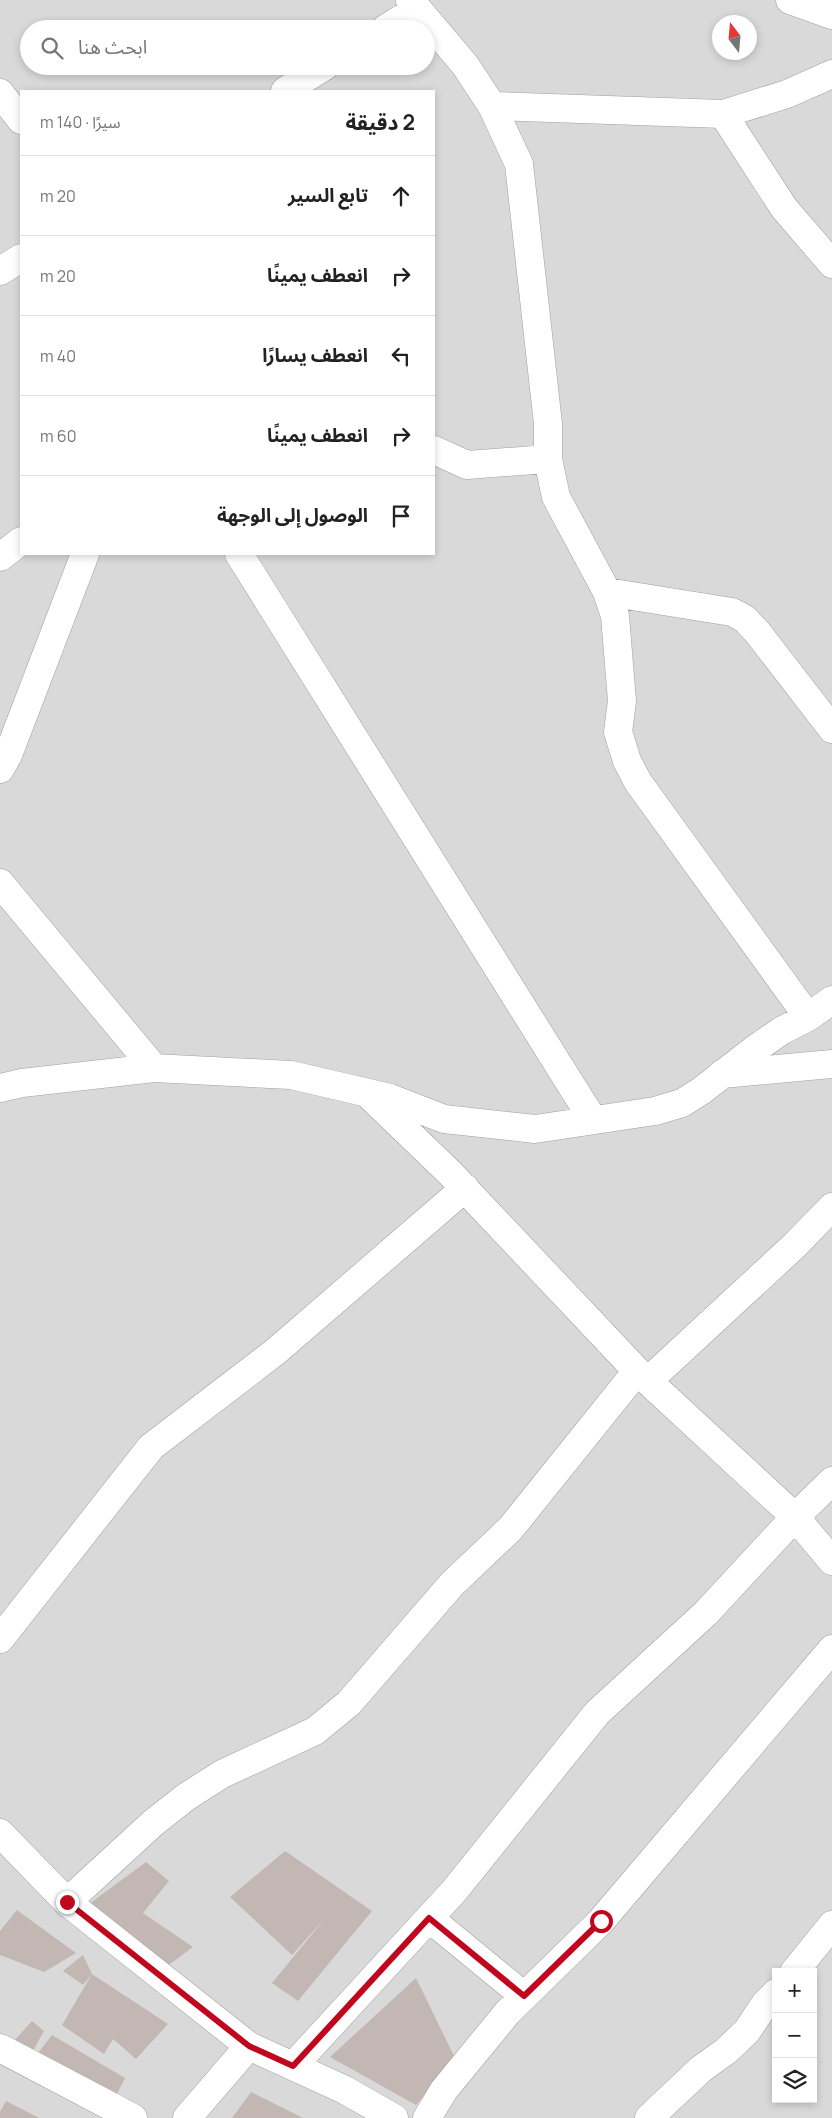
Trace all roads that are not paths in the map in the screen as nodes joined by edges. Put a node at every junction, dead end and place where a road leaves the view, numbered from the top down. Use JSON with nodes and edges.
{"nodes":[{"id":1,"x":790,"y":0,"type":"edge"},
{"id":2,"x":414,"y":4,"type":"edge"},
{"id":3,"x":832,"y":15,"type":"edge"},
{"id":4,"x":395,"y":20,"type":"edge"},
{"id":5,"x":427,"y":20,"type":"edge"},
{"id":6,"x":435,"y":30,"type":"edge"},
{"id":7,"x":832,"y":74,"type":"edge"},
{"id":8,"x":311,"y":75,"type":"edge"},
{"id":9,"x":287,"y":90,"type":"edge"},
{"id":10,"x":0,"y":93,"type":"edge"},
{"id":11,"x":492,"y":106,"type":"junction"},
{"id":12,"x":723,"y":114,"type":"junction"},
{"id":13,"x":20,"y":119,"type":"edge"},
{"id":14,"x":20,"y":259,"type":"edge"},
{"id":15,"x":832,"y":264,"type":"edge"},
{"id":16,"x":0,"y":272,"type":"edge"},
{"id":17,"x":435,"y":450,"type":"edge"},
{"id":18,"x":548,"y":459,"type":"junction"},
{"id":19,"x":20,"y":542,"type":"edge"},
{"id":20,"x":85,"y":555,"type":"edge"},
{"id":21,"x":0,"y":557,"type":"edge"},
{"id":22,"x":248,"y":558,"type":"edge"},
{"id":23,"x":607,"y":592,"type":"junction"},
{"id":24,"x":832,"y":729,"type":"edge"},
{"id":25,"x":0,"y":769,"type":"edge"},
{"id":26,"x":0,"y":883,"type":"edge"},
{"id":27,"x":832,"y":1000,"type":"edge"},
{"id":28,"x":808,"y":1017,"type":"junction"},
{"id":29,"x":832,"y":1064,"type":"edge"},
{"id":30,"x":154,"y":1068,"type":"junction"},
{"id":31,"x":722,"y":1074,"type":"junction"},
{"id":32,"x":0,"y":1088,"type":"edge"},
{"id":33,"x":366,"y":1092,"type":"junction"},
{"id":34,"x":593,"y":1120,"type":"junction"},
{"id":35,"x":465,"y":1188,"type":"junction"},
{"id":36,"x":832,"y":1207,"type":"edge"},
{"id":37,"x":642,"y":1376,"type":"junction"},
{"id":38,"x":832,"y":1481,"type":"edge"},
{"id":39,"x":795,"y":1518,"type":"junction"},
{"id":40,"x":832,"y":1560,"type":"edge"},
{"id":41,"x":0,"y":1639,"type":"edge"},
{"id":42,"x":832,"y":1649,"type":"edge"},
{"id":43,"x":0,"y":1833,"type":"edge"},
{"id":44,"x":67,"y":1902,"type":"junction"},
{"id":45,"x":429,"y":1918,"type":"junction"},
{"id":46,"x":832,"y":1925,"type":"edge"},
{"id":47,"x":797,"y":1968,"type":"edge"},
{"id":48,"x":524,"y":1996,"type":"junction"},
{"id":49,"x":772,"y":1997,"type":"edge"},
{"id":50,"x":249,"y":2046,"type":"junction"},
{"id":51,"x":0,"y":2048,"type":"edge"},
{"id":52,"x":293,"y":2066,"type":"junction"},
{"id":53,"x":133,"y":2118,"type":"edge"},
{"id":54,"x":187,"y":2118,"type":"edge"},
{"id":55,"x":394,"y":2118,"type":"edge"},
{"id":56,"x":427,"y":2118,"type":"edge"},
{"id":57,"x":650,"y":2118,"type":"edge"}],
"edges":[{"from":1,"to":3,"type":"street"},
{"from":2,"to":4,"type":"street"},
{"from":2,"to":5,"type":"street"},
{"from":6,"to":11,"type":"street"},
{"from":7,"to":12,"type":"street"},
{"from":8,"to":9,"type":"street"},
{"from":10,"to":13,"type":"street"},
{"from":11,"to":12,"type":"street"},
{"from":11,"to":18,"type":"street"},
{"from":12,"to":15,"type":"street"},
{"from":14,"to":16,"type":"street"},
{"from":17,"to":18,"type":"street"},
{"from":18,"to":23,"type":"street"},
{"from":19,"to":21,"type":"street"},
{"from":20,"to":25,"type":"street"},
{"from":22,"to":34,"type":"street"},
{"from":23,"to":24,"type":"street"},
{"from":23,"to":28,"type":"street"},
{"from":26,"to":30,"type":"street"},
{"from":27,"to":28,"type":"street"},
{"from":28,"to":31,"type":"street"},
{"from":29,"to":31,"type":"street"},
{"from":30,"to":32,"type":"street"},
{"from":30,"to":33,"type":"street"},
{"from":31,"to":34,"type":"street"},
{"from":33,"to":34,"type":"street"},
{"from":33,"to":35,"type":"street"},
{"from":35,"to":37,"type":"street"},
{"from":35,"to":41,"type":"street"},
{"from":36,"to":37,"type":"street"},
{"from":37,"to":39,"type":"street"},
{"from":37,"to":44,"type":"street"},
{"from":38,"to":39,"type":"street"},
{"from":39,"to":40,"type":"street"},
{"from":39,"to":45,"type":"street"},
{"from":42,"to":48,"type":"street"},
{"from":43,"to":44,"type":"street"},
{"from":44,"to":50,"type":"street"},
{"from":45,"to":48,"type":"street"},
{"from":45,"to":52,"type":"street"},
{"from":46,"to":47,"type":"street"},
{"from":48,"to":56,"type":"street"},
{"from":49,"to":57,"type":"street"},
{"from":50,"to":52,"type":"street"},
{"from":50,"to":54,"type":"street"},
{"from":51,"to":53,"type":"street"},
{"from":52,"to":55,"type":"street"}]}
